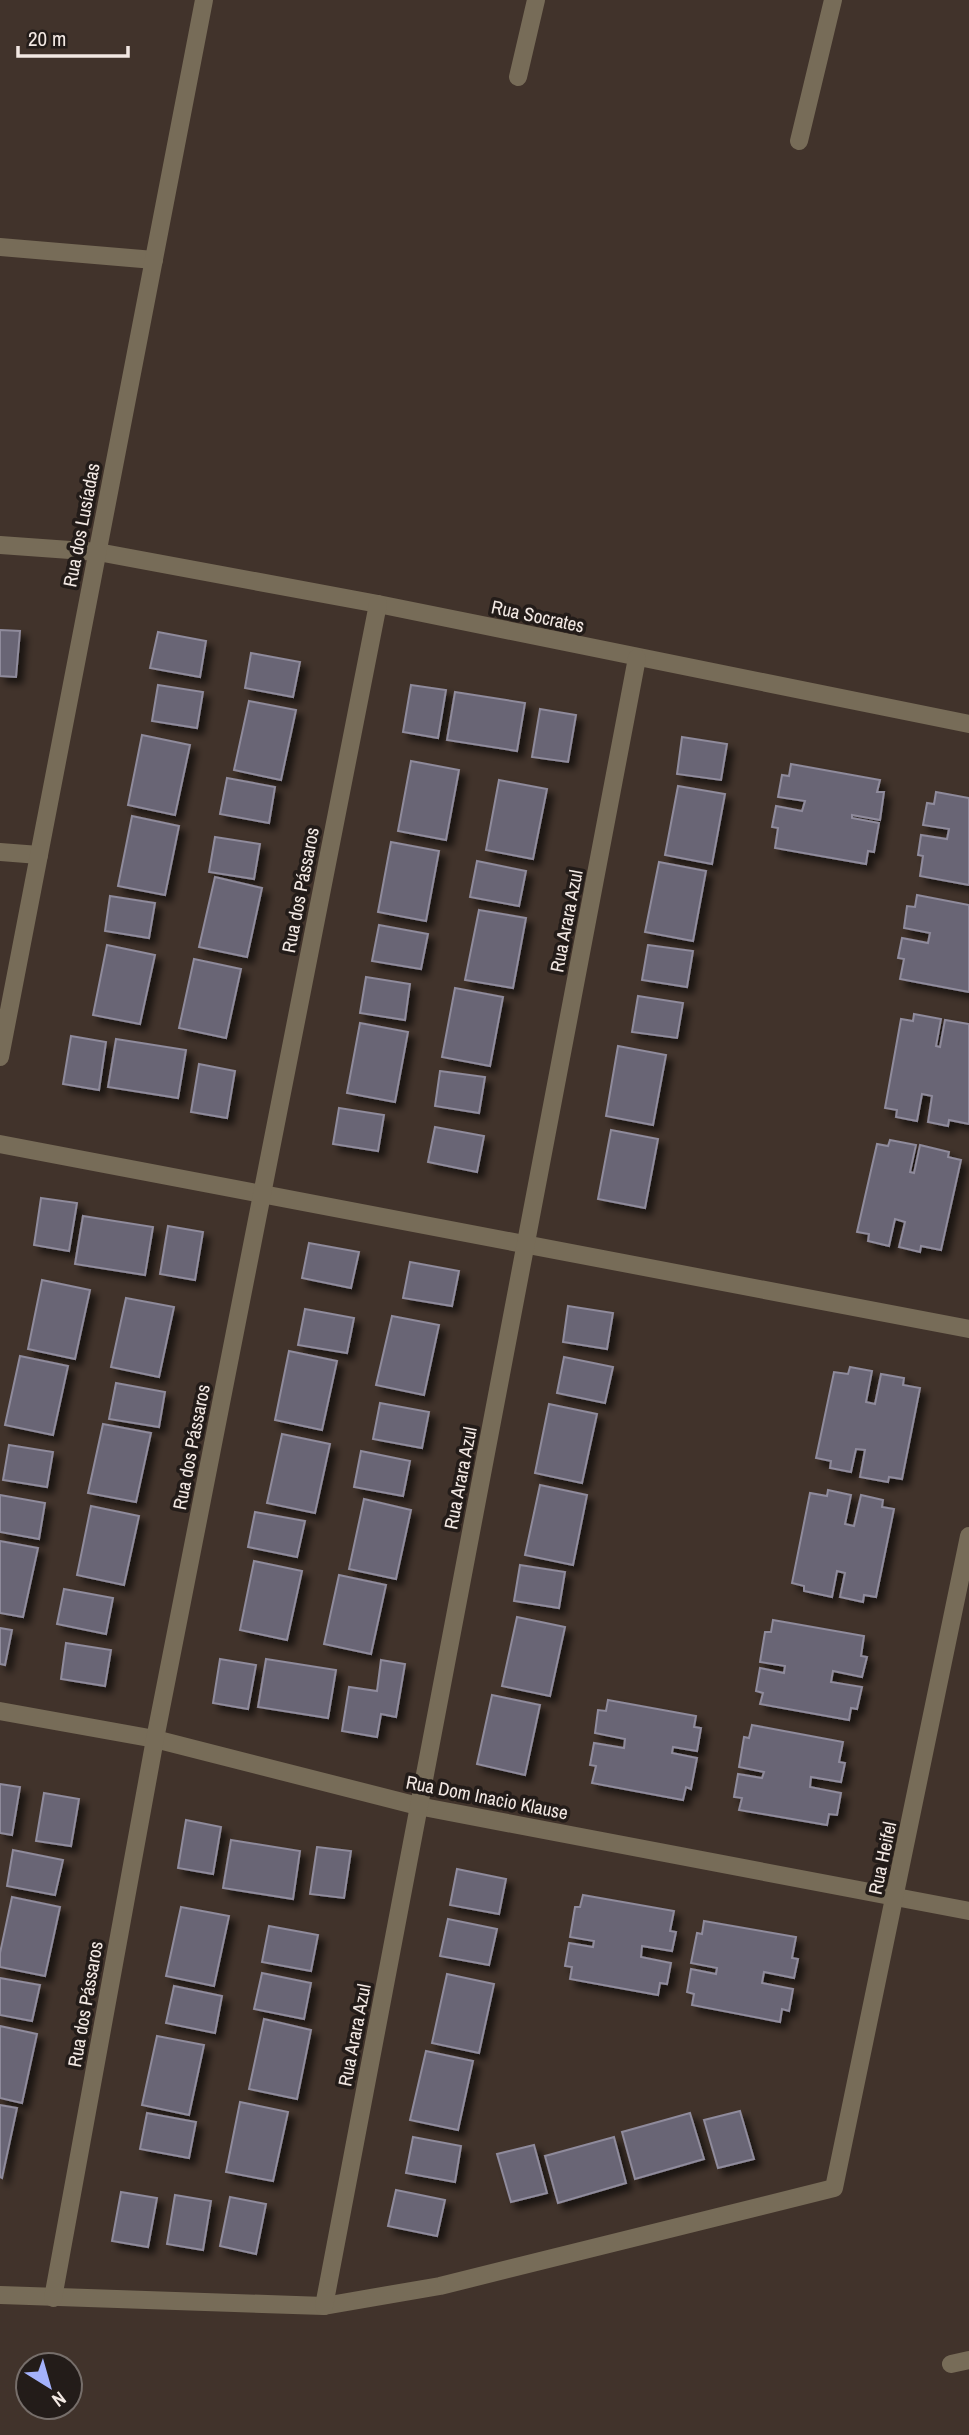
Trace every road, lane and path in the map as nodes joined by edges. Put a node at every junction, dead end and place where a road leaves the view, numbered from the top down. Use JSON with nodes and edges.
{"nodes":[{"id":1,"x":204,"y":0,"type":"edge"},
{"id":2,"x":536,"y":0,"type":"edge"},
{"id":3,"x":833,"y":0,"type":"edge"},
{"id":4,"x":518,"y":77,"type":"dead end"},
{"id":5,"x":799,"y":141,"type":"dead end"},
{"id":6,"x":0,"y":247,"type":"edge"},
{"id":7,"x":153,"y":260,"type":"junction"},
{"id":8,"x":0,"y":545,"type":"edge"},
{"id":9,"x":97,"y":552,"type":"junction"},
{"id":10,"x":378,"y":604,"type":"junction"},
{"id":11,"x":637,"y":658,"type":"junction"},
{"id":12,"x":969,"y":724,"type":"edge"},
{"id":13,"x":0,"y":852,"type":"edge"},
{"id":14,"x":39,"y":855,"type":"junction"},
{"id":15,"x":0,"y":1057,"type":"edge"},
{"id":16,"x":0,"y":1144,"type":"edge"},
{"id":17,"x":262,"y":1194,"type":"junction"},
{"id":18,"x":526,"y":1245,"type":"junction"},
{"id":19,"x":969,"y":1329,"type":"edge"},
{"id":20,"x":969,"y":1536,"type":"edge"},
{"id":21,"x":0,"y":1711,"type":"edge"},
{"id":22,"x":155,"y":1740,"type":"junction"},
{"id":23,"x":418,"y":1806,"type":"junction"},
{"id":24,"x":896,"y":1895,"type":"junction"},
{"id":25,"x":969,"y":1911,"type":"edge"},
{"id":26,"x":0,"y":2295,"type":"edge"},
{"id":27,"x":53,"y":2298,"type":"junction"},
{"id":28,"x":324,"y":2306,"type":"junction"}],
"edges":[{"from":1,"to":7,"type":"street","name":"Rua dos Lusíadas"},
{"from":2,"to":4,"type":"street"},
{"from":3,"to":5,"type":"street"},
{"from":6,"to":7,"type":"street"},
{"from":7,"to":9,"type":"street","name":"Rua dos Lusíadas"},
{"from":8,"to":9,"type":"street","name":"Rua Socrates"},
{"from":9,"to":10,"type":"street","name":"Rua Socrates"},
{"from":9,"to":14,"type":"street","name":"Rua dos Lusíadas"},
{"from":10,"to":11,"type":"street","name":"Rua Socrates"},
{"from":10,"to":17,"type":"street","name":"Rua dos Pássaros"},
{"from":11,"to":12,"type":"street","name":"Rua Socrates"},
{"from":11,"to":18,"type":"street","name":"Rua Arara Azul"},
{"from":13,"to":14,"type":"street"},
{"from":14,"to":15,"type":"street","name":"Rua dos Lusíadas"},
{"from":16,"to":17,"type":"street"},
{"from":17,"to":18,"type":"street"},
{"from":17,"to":22,"type":"street","name":"Rua dos Pássaros"},
{"from":18,"to":19,"type":"street"},
{"from":18,"to":23,"type":"street","name":"Rua Arara Azul"},
{"from":20,"to":24,"type":"street","name":"Rua Heifel"},
{"from":21,"to":22,"type":"street","name":"Rua Dom Inacio Klause"},
{"from":22,"to":23,"type":"street","name":"Rua Dom Inacio Klause"},
{"from":22,"to":27,"type":"street","name":"Rua dos Pássaros"},
{"from":23,"to":24,"type":"street","name":"Rua Dom Inacio Klause"},
{"from":23,"to":28,"type":"street","name":"Rua Arara Azul"},
{"from":24,"to":25,"type":"street","name":"Rua Dom Inacio Klause"},
{"from":24,"to":28,"type":"street","name":"Rua Heifel"},
{"from":26,"to":27,"type":"street"},
{"from":27,"to":28,"type":"street"}]}
